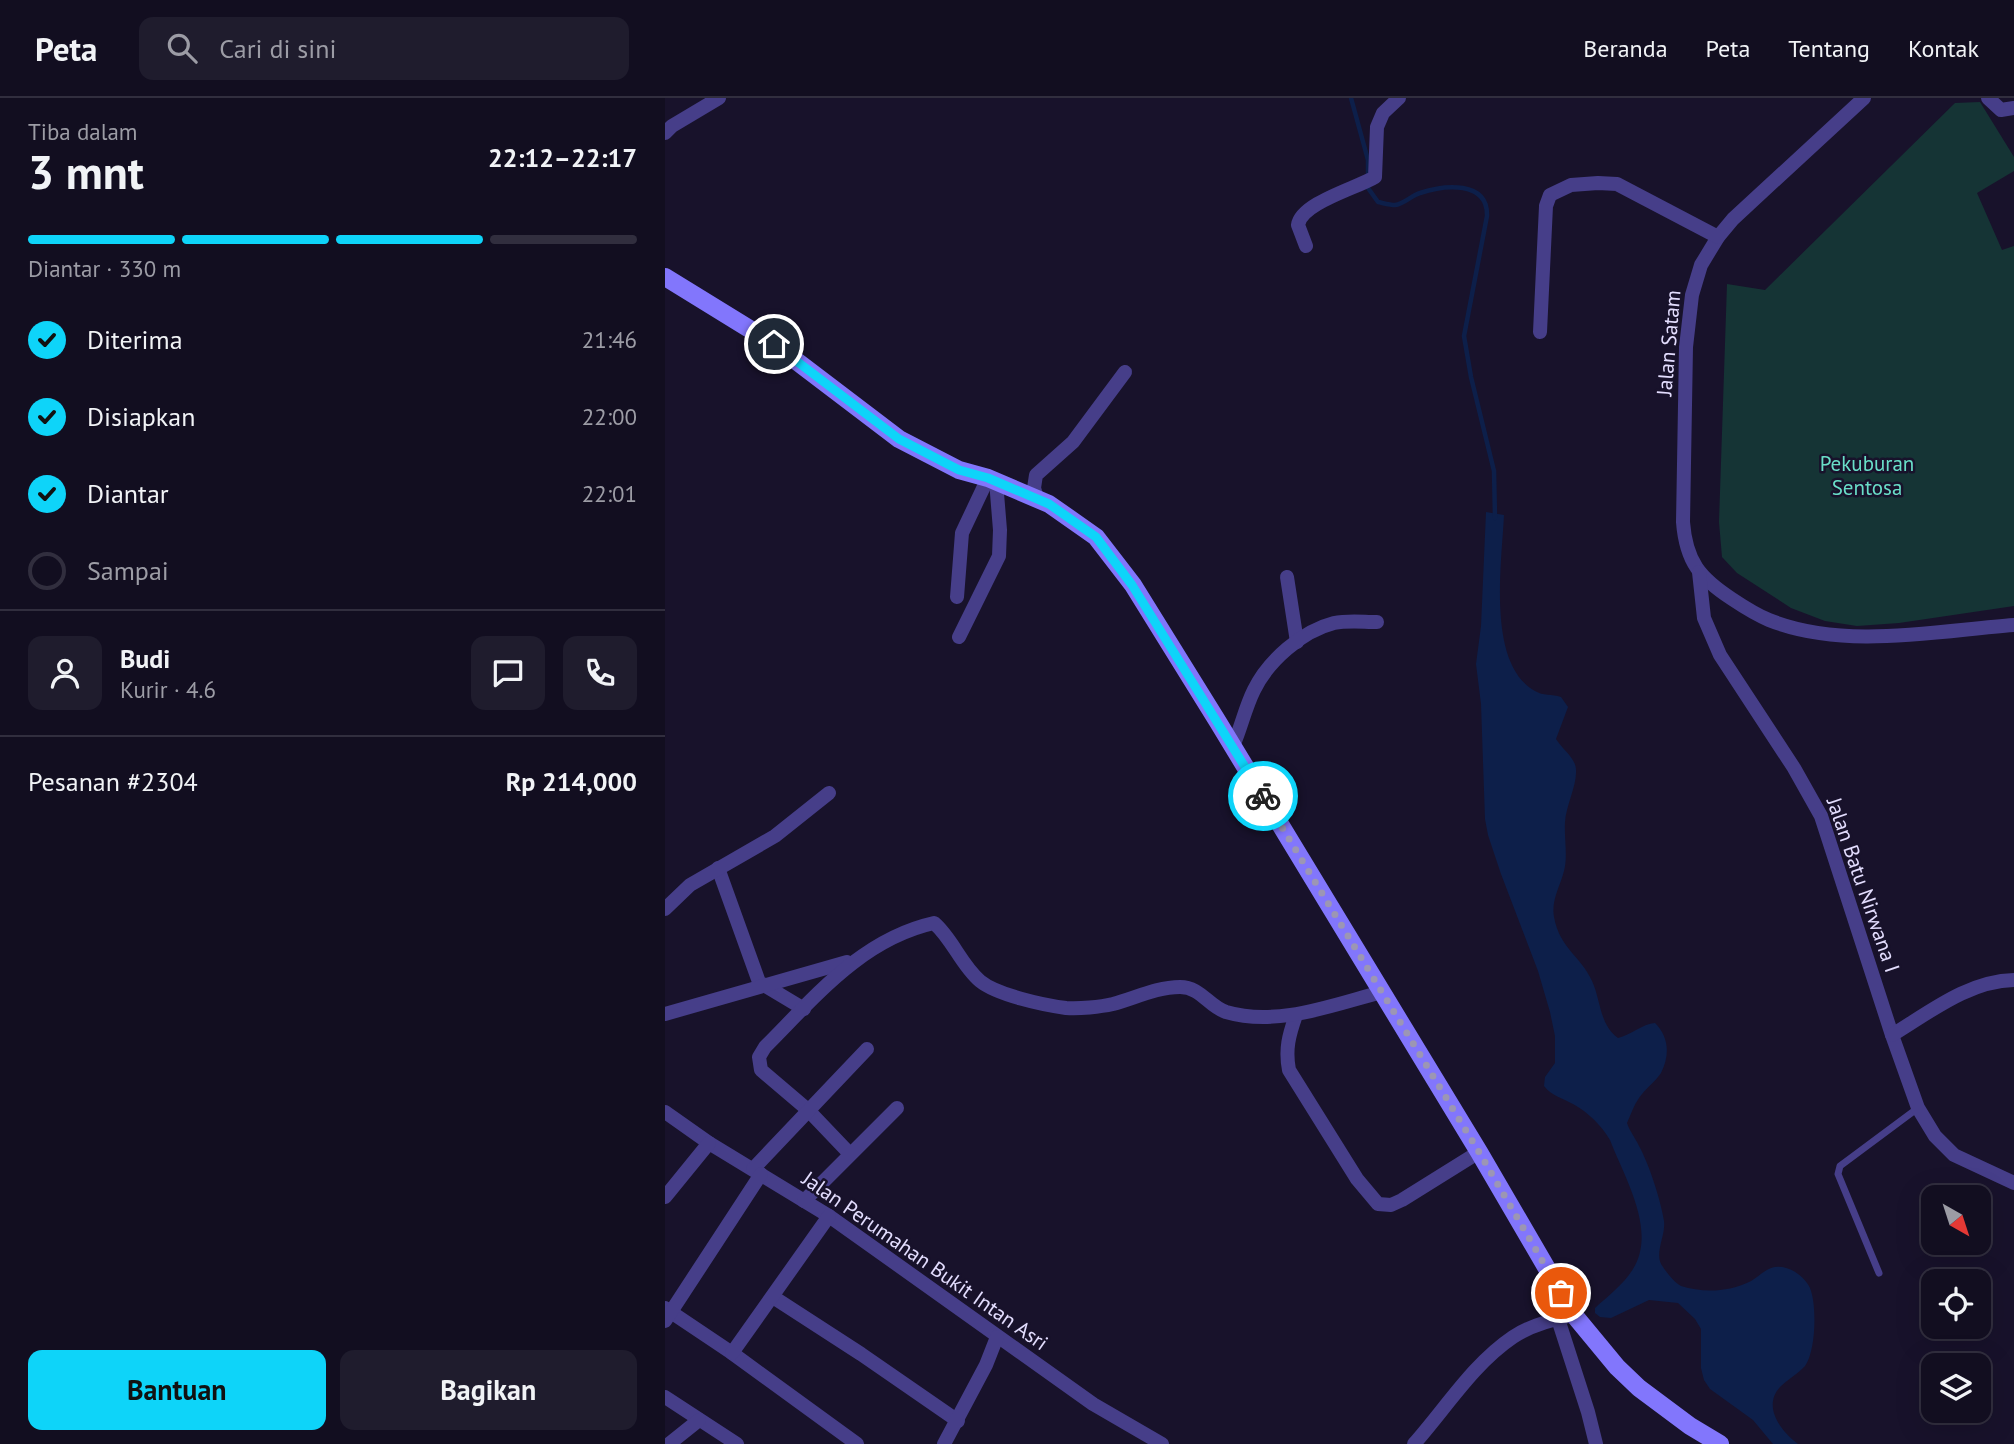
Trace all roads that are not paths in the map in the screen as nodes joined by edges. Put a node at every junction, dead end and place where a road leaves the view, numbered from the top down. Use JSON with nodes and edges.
{"nodes":[{"id":1,"x":719,"y":98,"type":"edge"},
{"id":2,"x":1399,"y":98,"type":"edge"},
{"id":3,"x":1864,"y":98,"type":"edge"},
{"id":4,"x":1988,"y":98,"type":"edge"},
{"id":5,"x":2014,"y":108,"type":"edge"},
{"id":6,"x":665,"y":133,"type":"edge"},
{"id":7,"x":1718,"y":237,"type":"junction"},
{"id":8,"x":1306,"y":246,"type":"dead end"},
{"id":9,"x":665,"y":276,"type":"edge"},
{"id":10,"x":1540,"y":332,"type":"dead end"},
{"id":11,"x":1125,"y":372,"type":"dead end"},
{"id":12,"x":992,"y":479,"type":"junction"},
{"id":13,"x":1037,"y":498,"type":"junction"},
{"id":14,"x":1699,"y":572,"type":"junction"},
{"id":15,"x":1287,"y":577,"type":"dead end"},
{"id":16,"x":957,"y":597,"type":"dead end"},
{"id":17,"x":1377,"y":622,"type":"dead end"},
{"id":18,"x":2014,"y":625,"type":"edge"},
{"id":19,"x":959,"y":637,"type":"dead end"},
{"id":20,"x":1297,"y":642,"type":"junction"},
{"id":21,"x":1233,"y":746,"type":"junction"},
{"id":22,"x":828,"y":793,"type":"dead end"},
{"id":23,"x":718,"y":868,"type":"junction"},
{"id":24,"x":665,"y":909,"type":"edge"},
{"id":25,"x":858,"y":959,"type":"junction"},
{"id":26,"x":2014,"y":980,"type":"edge"},
{"id":27,"x":767,"y":987,"type":"junction"},
{"id":28,"x":1382,"y":992,"type":"junction"},
{"id":29,"x":804,"y":1009,"type":"junction"},
{"id":30,"x":665,"y":1014,"type":"edge"},
{"id":31,"x":1296,"y":1015,"type":"junction"},
{"id":32,"x":1892,"y":1035,"type":"junction"},
{"id":33,"x":867,"y":1049,"type":"dead end"},
{"id":34,"x":897,"y":1108,"type":"dead end"},
{"id":35,"x":1917,"y":1108,"type":"junction"},
{"id":36,"x":809,"y":1110,"type":"junction"},
{"id":37,"x":665,"y":1112,"type":"edge"},
{"id":38,"x":709,"y":1143,"type":"junction"},
{"id":39,"x":1479,"y":1152,"type":"junction"},
{"id":40,"x":850,"y":1154,"type":"junction"},
{"id":41,"x":757,"y":1172,"type":"junction"},
{"id":42,"x":2014,"y":1182,"type":"edge"},
{"id":43,"x":665,"y":1197,"type":"edge"},
{"id":44,"x":804,"y":1201,"type":"junction"},
{"id":45,"x":829,"y":1216,"type":"junction"},
{"id":46,"x":1879,"y":1273,"type":"dead end"},
{"id":47,"x":773,"y":1297,"type":"junction"},
{"id":48,"x":667,"y":1314,"type":"edge"},
{"id":49,"x":1566,"y":1317,"type":"junction"},
{"id":50,"x":996,"y":1337,"type":"junction"},
{"id":51,"x":732,"y":1353,"type":"junction"},
{"id":52,"x":665,"y":1397,"type":"edge"},
{"id":53,"x":699,"y":1420,"type":"junction"},
{"id":54,"x":958,"y":1421,"type":"junction"},
{"id":55,"x":1145,"y":1440,"type":"edge"},
{"id":56,"x":847,"y":1442,"type":"edge"},
{"id":57,"x":669,"y":1444,"type":"edge"},
{"id":58,"x":737,"y":1444,"type":"edge"},
{"id":59,"x":944,"y":1444,"type":"edge"},
{"id":60,"x":1162,"y":1444,"type":"edge"},
{"id":61,"x":1414,"y":1444,"type":"edge"},
{"id":62,"x":1596,"y":1444,"type":"edge"},
{"id":63,"x":1720,"y":1444,"type":"edge"}],
"edges":[{"from":1,"to":6,"type":"street"},
{"from":2,"to":8,"type":"street"},
{"from":3,"to":7,"type":"street","name":"Jalan Satam"},
{"from":4,"to":5,"type":"street"},
{"from":7,"to":10,"type":"street"},
{"from":7,"to":14,"type":"street","name":"Jalan Satam"},
{"from":9,"to":12,"type":"street"},
{"from":11,"to":13,"type":"street"},
{"from":12,"to":13,"type":"street"},
{"from":12,"to":16,"type":"street"},
{"from":12,"to":19,"type":"street"},
{"from":13,"to":21,"type":"street"},
{"from":14,"to":18,"type":"street"},
{"from":14,"to":32,"type":"street","name":"Jalan Batu Nirwana I"},
{"from":15,"to":20,"type":"street"},
{"from":17,"to":20,"type":"street"},
{"from":20,"to":21,"type":"street"},
{"from":21,"to":28,"type":"street"},
{"from":22,"to":23,"type":"street"},
{"from":23,"to":24,"type":"street"},
{"from":23,"to":27,"type":"street"},
{"from":25,"to":27,"type":"street"},
{"from":25,"to":29,"type":"street"},
{"from":25,"to":31,"type":"street"},
{"from":26,"to":32,"type":"street"},
{"from":27,"to":29,"type":"street"},
{"from":27,"to":30,"type":"street"},
{"from":28,"to":31,"type":"street"},
{"from":28,"to":39,"type":"street"},
{"from":29,"to":36,"type":"street"},
{"from":31,"to":39,"type":"street"},
{"from":32,"to":35,"type":"street","name":"Jalan Batu Nirwana I"},
{"from":33,"to":36,"type":"street"},
{"from":34,"to":40,"type":"street"},
{"from":35,"to":42,"type":"street","name":"Jalan Batu Nirwana I"},
{"from":35,"to":46,"type":"lane"},
{"from":36,"to":40,"type":"street"},
{"from":36,"to":41,"type":"street"},
{"from":37,"to":38,"type":"street","name":"Jalan Perumahan Bukit Intan Asri"},
{"from":38,"to":41,"type":"street","name":"Jalan Perumahan Bukit Intan Asri"},
{"from":38,"to":43,"type":"street"},
{"from":39,"to":49,"type":"street"},
{"from":40,"to":44,"type":"street"},
{"from":41,"to":44,"type":"street","name":"Jalan Perumahan Bukit Intan Asri"},
{"from":41,"to":48,"type":"street"},
{"from":44,"to":45,"type":"street","name":"Jalan Perumahan Bukit Intan Asri"},
{"from":45,"to":47,"type":"street"},
{"from":45,"to":50,"type":"street","name":"Jalan Perumahan Bukit Intan Asri"},
{"from":47,"to":51,"type":"street"},
{"from":47,"to":54,"type":"street"},
{"from":48,"to":51,"type":"street"},
{"from":49,"to":61,"type":"street"},
{"from":49,"to":62,"type":"street"},
{"from":49,"to":63,"type":"street"},
{"from":50,"to":54,"type":"street"},
{"from":50,"to":55,"type":"street","name":"Jalan Perumahan Bukit Intan Asri"},
{"from":51,"to":56,"type":"street"},
{"from":52,"to":53,"type":"street"},
{"from":53,"to":57,"type":"street"},
{"from":53,"to":58,"type":"street"},
{"from":54,"to":59,"type":"street"},
{"from":55,"to":60,"type":"street","name":"Jalan Perumahan Bukit Intan Asri"}]}
